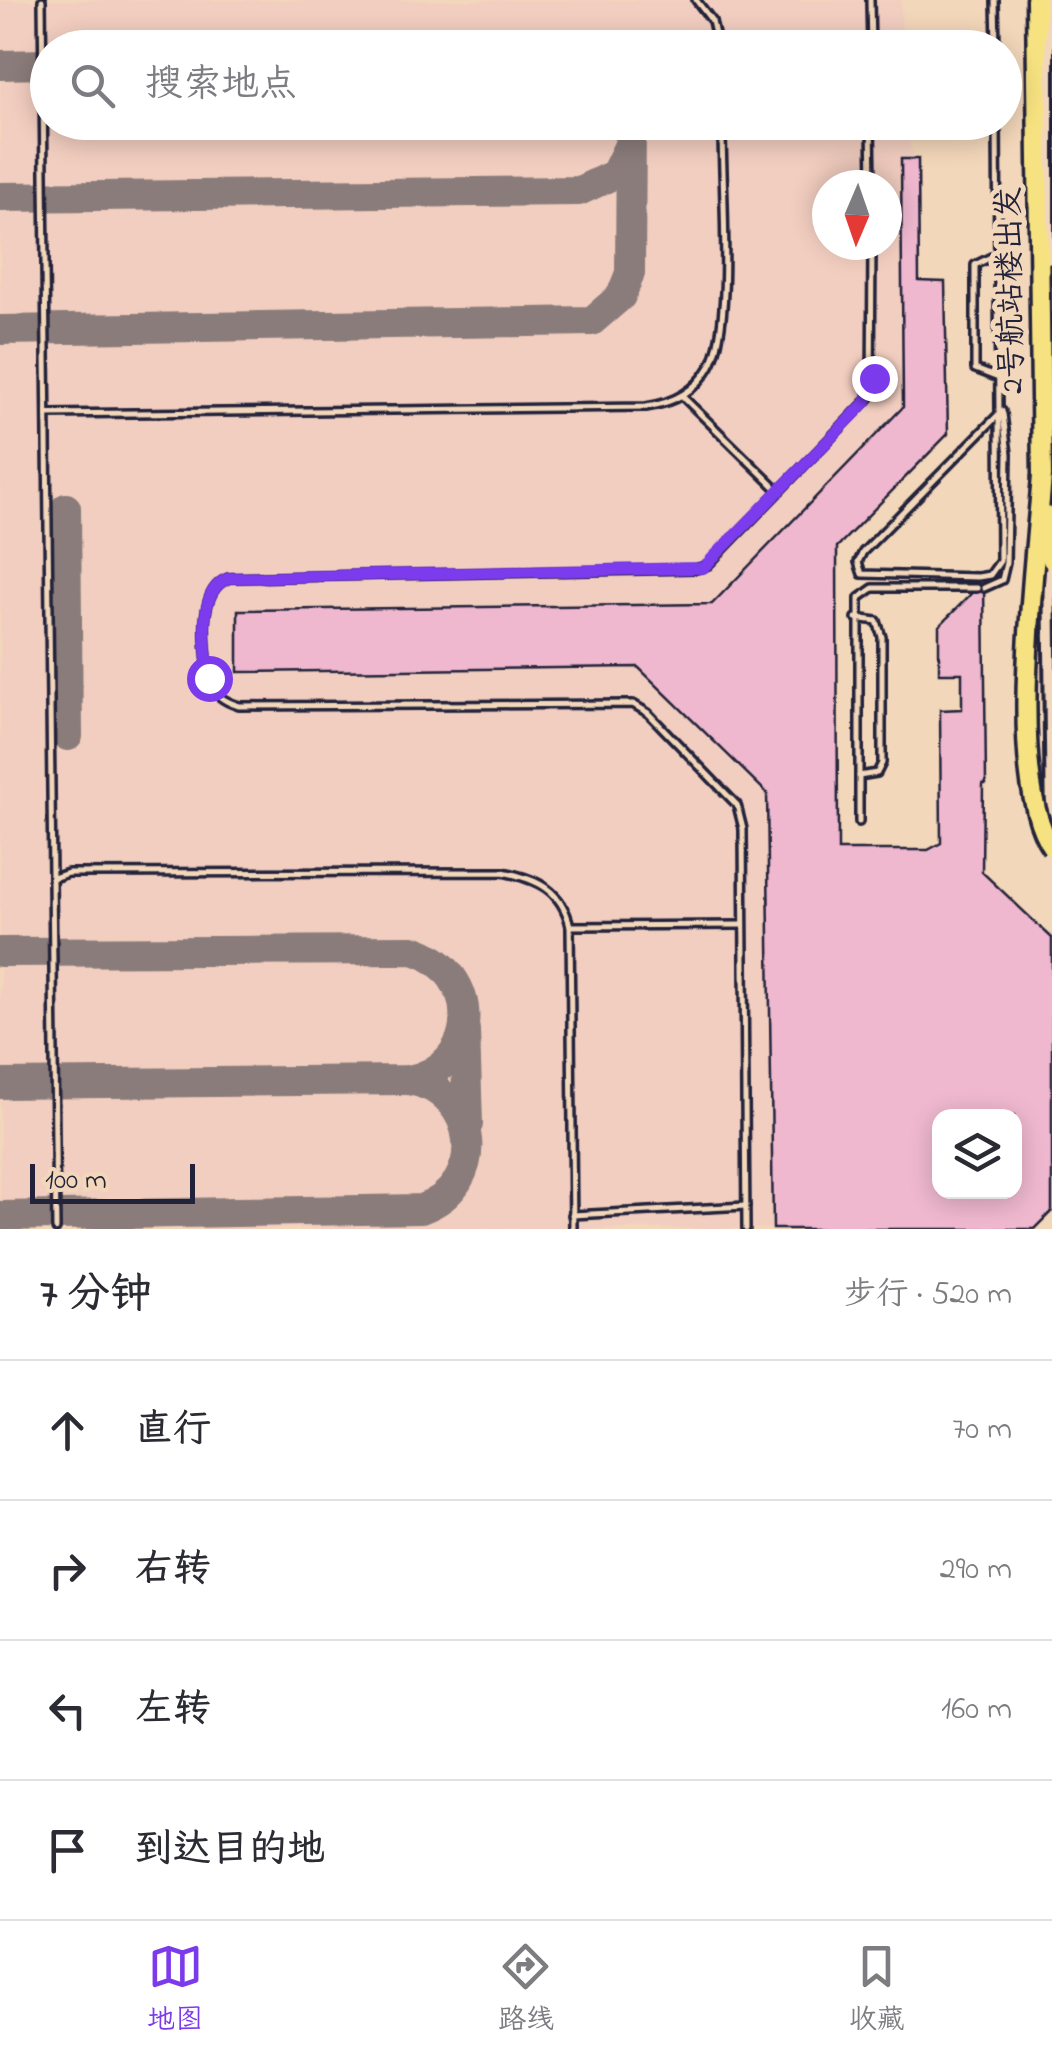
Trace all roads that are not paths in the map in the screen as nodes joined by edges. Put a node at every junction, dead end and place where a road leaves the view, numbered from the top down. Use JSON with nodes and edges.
{"nodes":[{"id":1,"x":42,"y":0,"type":"edge"},
{"id":2,"x":696,"y":0,"type":"edge"},
{"id":3,"x":870,"y":0,"type":"edge"},
{"id":4,"x":995,"y":0,"type":"edge"},
{"id":5,"x":1048,"y":0,"type":"edge"},
{"id":6,"x":1040,"y":10,"type":"edge"},
{"id":7,"x":42,"y":30,"type":"edge"},
{"id":8,"x":714,"y":30,"type":"edge"},
{"id":9,"x":871,"y":30,"type":"edge"},
{"id":10,"x":996,"y":30,"type":"edge"},
{"id":11,"x":44,"y":140,"type":"edge"},
{"id":12,"x":722,"y":140,"type":"edge"},
{"id":13,"x":872,"y":140,"type":"edge"},
{"id":14,"x":997,"y":140,"type":"edge"},
{"id":15,"x":872,"y":170,"type":"edge"},
{"id":16,"x":1000,"y":253,"type":"junction"},
{"id":17,"x":872,"y":260,"type":"edge"},
{"id":18,"x":1001,"y":379,"type":"junction"},
{"id":19,"x":684,"y":397,"type":"junction"},
{"id":20,"x":1002,"y":411,"type":"junction"},
{"id":21,"x":47,"y":414,"type":"junction"},
{"id":22,"x":1042,"y":476,"type":"junction"},
{"id":23,"x":778,"y":490,"type":"junction"},
{"id":24,"x":1052,"y":560,"type":"edge"},
{"id":25,"x":856,"y":618,"type":"junction"},
{"id":26,"x":859,"y":776,"type":"junction"},
{"id":27,"x":859,"y":822,"type":"dead end"},
{"id":28,"x":1052,"y":851,"type":"edge"},
{"id":29,"x":52,"y":878,"type":"junction"},
{"id":30,"x":743,"y":924,"type":"junction"},
{"id":31,"x":570,"y":926,"type":"junction"},
{"id":32,"x":746,"y":1206,"type":"junction"},
{"id":33,"x":572,"y":1216,"type":"junction"},
{"id":34,"x":56,"y":1229,"type":"edge"},
{"id":35,"x":572,"y":1229,"type":"edge"},
{"id":36,"x":746,"y":1229,"type":"edge"}],
"edges":[{"from":1,"to":7,"type":"lane"},
{"from":2,"to":8,"type":"lane"},
{"from":3,"to":9,"type":"lane"},
{"from":4,"to":10,"type":"lane"},
{"from":5,"to":6,"type":"street"},
{"from":6,"to":22,"type":"highway","name":"2号航站楼出发"},
{"from":6,"to":28,"type":"street"},
{"from":11,"to":21,"type":"lane"},
{"from":12,"to":19,"type":"lane"},
{"from":13,"to":15,"type":"lane"},
{"from":14,"to":16,"type":"lane"},
{"from":16,"to":18,"type":"lane"},
{"from":16,"to":18,"type":"lane"},
{"from":17,"to":23,"type":"lane"},
{"from":18,"to":20,"type":"lane"},
{"from":19,"to":21,"type":"lane"},
{"from":19,"to":23,"type":"lane"},
{"from":20,"to":20,"type":"lane"},
{"from":20,"to":25,"type":"lane"},
{"from":21,"to":29,"type":"lane"},
{"from":22,"to":24,"type":"highway","name":"2号航站楼出发","bridge":true},
{"from":22,"to":28,"type":"highway","bridge":true},
{"from":23,"to":30,"type":"lane"},
{"from":25,"to":26,"type":"lane"},
{"from":25,"to":26,"type":"lane"},
{"from":26,"to":27,"type":"lane"},
{"from":29,"to":31,"type":"lane"},
{"from":29,"to":34,"type":"lane"},
{"from":30,"to":31,"type":"lane"},
{"from":30,"to":32,"type":"lane"},
{"from":31,"to":33,"type":"lane"},
{"from":32,"to":33,"type":"lane"},
{"from":32,"to":36,"type":"lane"},
{"from":33,"to":35,"type":"lane"}]}
